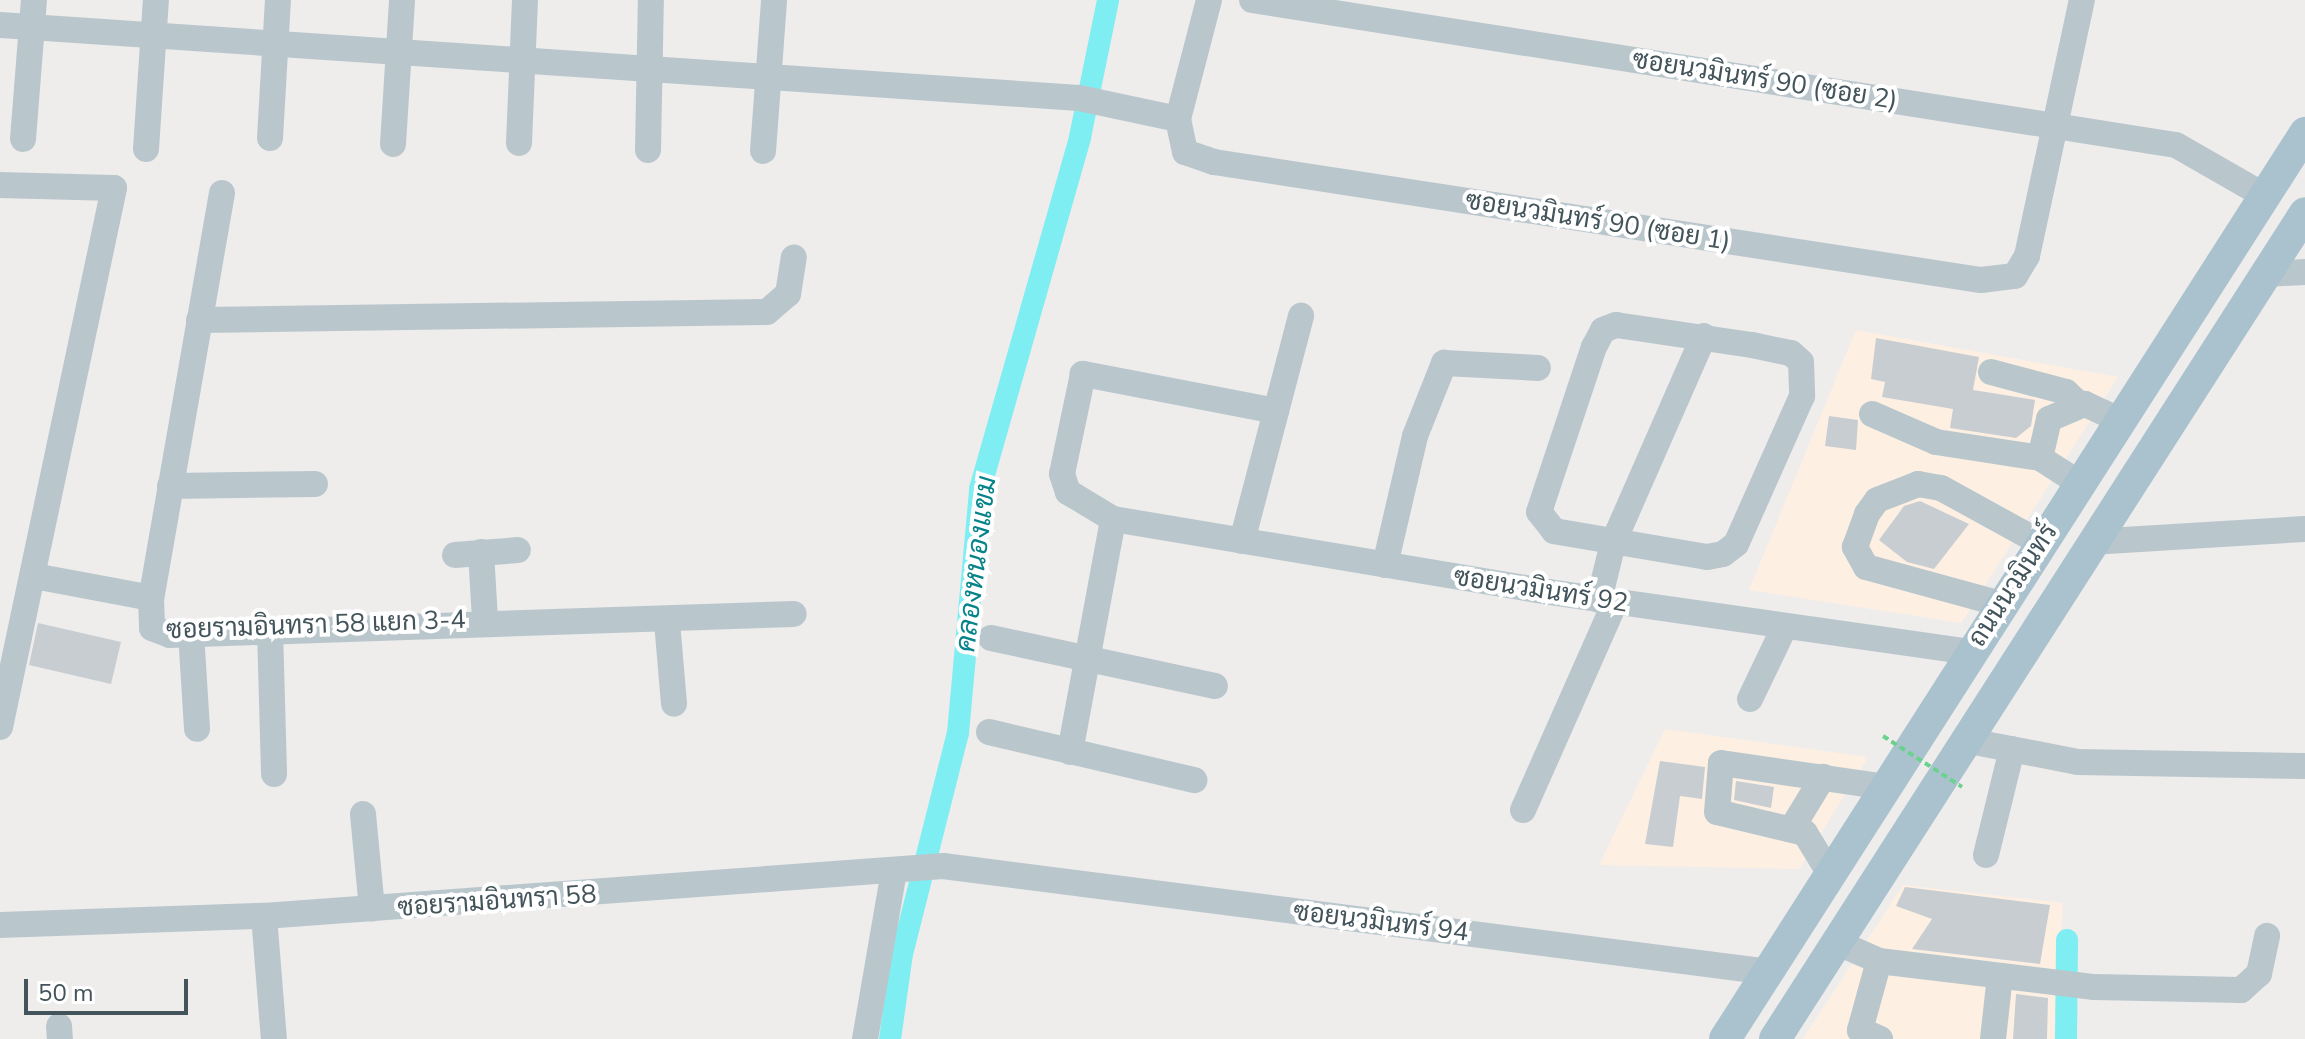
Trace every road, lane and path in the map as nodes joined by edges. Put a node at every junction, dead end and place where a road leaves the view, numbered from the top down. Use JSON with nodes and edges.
{"nodes":[{"id":1,"x":34,"y":0,"type":"edge"},
{"id":2,"x":156,"y":0,"type":"edge"},
{"id":3,"x":278,"y":0,"type":"edge"},
{"id":4,"x":402,"y":0,"type":"edge"},
{"id":5,"x":525,"y":0,"type":"edge"},
{"id":6,"x":651,"y":0,"type":"edge"},
{"id":7,"x":774,"y":0,"type":"edge"},
{"id":8,"x":1209,"y":0,"type":"edge"},
{"id":9,"x":1252,"y":0,"type":"edge"},
{"id":10,"x":2082,"y":0,"type":"edge"},
{"id":11,"x":0,"y":25,"type":"edge"},
{"id":12,"x":33,"y":27,"type":"junction"},
{"id":13,"x":154,"y":36,"type":"junction"},
{"id":14,"x":275,"y":44,"type":"junction"},
{"id":15,"x":399,"y":52,"type":"junction"},
{"id":16,"x":522,"y":61,"type":"junction"},
{"id":17,"x":651,"y":69,"type":"junction"},
{"id":18,"x":768,"y":77,"type":"junction"},
{"id":19,"x":1178,"y":119,"type":"junction"},
{"id":20,"x":2051,"y":124,"type":"junction"},
{"id":21,"x":2305,"y":133,"type":"edge"},
{"id":22,"x":270,"y":138,"type":"dead end"},
{"id":23,"x":23,"y":139,"type":"dead end"},
{"id":24,"x":519,"y":143,"type":"dead end"},
{"id":25,"x":393,"y":144,"type":"dead end"},
{"id":26,"x":146,"y":149,"type":"dead end"},
{"id":27,"x":648,"y":150,"type":"dead end"},
{"id":28,"x":763,"y":151,"type":"dead end"},
{"id":29,"x":0,"y":185,"type":"edge"},
{"id":30,"x":222,"y":193,"type":"dead end"},
{"id":31,"x":2265,"y":196,"type":"junction"},
{"id":32,"x":2305,"y":213,"type":"edge"},
{"id":33,"x":794,"y":257,"type":"dead end"},
{"id":34,"x":2305,"y":272,"type":"edge"},
{"id":35,"x":2265,"y":274,"type":"junction"},
{"id":36,"x":1301,"y":316,"type":"dead end"},
{"id":37,"x":199,"y":320,"type":"junction"},
{"id":38,"x":1704,"y":336,"type":"junction"},
{"id":39,"x":1538,"y":368,"type":"dead end"},
{"id":40,"x":1991,"y":372,"type":"dead end"},
{"id":41,"x":2079,"y":404,"type":"junction"},
{"id":42,"x":1276,"y":411,"type":"junction"},
{"id":43,"x":1872,"y":414,"type":"dead end"},
{"id":44,"x":2120,"y":420,"type":"junction"},
{"id":45,"x":2040,"y":458,"type":"junction"},
{"id":46,"x":2079,"y":483,"type":"junction"},
{"id":47,"x":315,"y":484,"type":"dead end"},
{"id":48,"x":170,"y":486,"type":"junction"},
{"id":49,"x":1113,"y":519,"type":"junction"},
{"id":50,"x":2305,"y":529,"type":"edge"},
{"id":51,"x":1242,"y":541,"type":"junction"},
{"id":52,"x":2091,"y":542,"type":"junction"},
{"id":53,"x":1613,"y":543,"type":"junction"},
{"id":54,"x":2041,"y":543,"type":"junction"},
{"id":55,"x":518,"y":550,"type":"dead end"},
{"id":56,"x":1385,"y":565,"type":"junction"},
{"id":57,"x":34,"y":576,"type":"junction"},
{"id":58,"x":151,"y":598,"type":"junction"},
{"id":59,"x":1607,"y":601,"type":"junction"},
{"id":60,"x":2001,"y":604,"type":"junction"},
{"id":61,"x":794,"y":614,"type":"dead end"},
{"id":62,"x":485,"y":620,"type":"junction"},
{"id":63,"x":667,"y":622,"type":"junction"},
{"id":64,"x":1785,"y":626,"type":"junction"},
{"id":65,"x":270,"y":629,"type":"junction"},
{"id":66,"x":191,"y":633,"type":"junction"},
{"id":67,"x":991,"y":638,"type":"dead end"},
{"id":68,"x":1970,"y":652,"type":"junction"},
{"id":69,"x":1092,"y":657,"type":"junction"},
{"id":70,"x":1215,"y":686,"type":"dead end"},
{"id":71,"x":1750,"y":699,"type":"dead end"},
{"id":72,"x":674,"y":704,"type":"dead end"},
{"id":73,"x":0,"y":727,"type":"edge"},
{"id":74,"x":197,"y":729,"type":"dead end"},
{"id":75,"x":989,"y":732,"type":"dead end"},
{"id":76,"x":1883,"y":736,"type":"dead end"},
{"id":77,"x":1964,"y":740,"type":"junction"},
{"id":78,"x":2012,"y":749,"type":"junction"},
{"id":79,"x":1070,"y":752,"type":"junction"},
{"id":80,"x":2305,"y":766,"type":"edge"},
{"id":81,"x":274,"y":774,"type":"dead end"},
{"id":82,"x":1823,"y":777,"type":"junction"},
{"id":83,"x":1194,"y":780,"type":"dead end"},
{"id":84,"x":1885,"y":787,"type":"junction"},
{"id":85,"x":1962,"y":787,"type":"dead end"},
{"id":86,"x":1523,"y":810,"type":"dead end"},
{"id":87,"x":363,"y":814,"type":"dead end"},
{"id":88,"x":1792,"y":828,"type":"junction"},
{"id":89,"x":1986,"y":855,"type":"dead end"},
{"id":90,"x":898,"y":871,"type":"junction"},
{"id":91,"x":993,"y":873,"type":"joint"},
{"id":92,"x":1830,"y":874,"type":"junction"},
{"id":93,"x":372,"y":909,"type":"junction"},
{"id":94,"x":264,"y":916,"type":"junction"},
{"id":95,"x":0,"y":925,"type":"edge"},
{"id":96,"x":2267,"y":936,"type":"dead end"},
{"id":97,"x":1836,"y":942,"type":"junction"},
{"id":98,"x":1879,"y":961,"type":"junction"},
{"id":99,"x":1769,"y":972,"type":"junction"},
{"id":100,"x":2000,"y":976,"type":"junction"},
{"id":101,"x":1803,"y":996,"type":"junction"},
{"id":102,"x":274,"y":1039,"type":"edge"},
{"id":103,"x":865,"y":1039,"type":"edge"},
{"id":104,"x":1725,"y":1039,"type":"edge"},
{"id":105,"x":1775,"y":1039,"type":"edge"},
{"id":106,"x":1880,"y":1039,"type":"edge"},
{"id":107,"x":1993,"y":1039,"type":"edge"}],
"edges":[{"from":1,"to":12,"type":"street"},
{"from":2,"to":13,"type":"street"},
{"from":3,"to":14,"type":"street"},
{"from":4,"to":15,"type":"street"},
{"from":5,"to":16,"type":"street"},
{"from":6,"to":17,"type":"street"},
{"from":7,"to":18,"type":"street"},
{"from":8,"to":19,"type":"street"},
{"from":9,"to":20,"type":"street","name":"ซอยนวมินทร์ 90 (ซอย 2)"},
{"from":10,"to":20,"type":"street"},
{"from":11,"to":12,"type":"street"},
{"from":12,"to":13,"type":"street"},
{"from":12,"to":23,"type":"street"},
{"from":13,"to":14,"type":"street"},
{"from":13,"to":26,"type":"street"},
{"from":14,"to":15,"type":"street"},
{"from":14,"to":22,"type":"street"},
{"from":15,"to":16,"type":"street"},
{"from":15,"to":25,"type":"street"},
{"from":16,"to":17,"type":"street"},
{"from":16,"to":24,"type":"street"},
{"from":17,"to":18,"type":"street"},
{"from":17,"to":27,"type":"street"},
{"from":18,"to":19,"type":"street"},
{"from":18,"to":28,"type":"street"},
{"from":19,"to":20,"type":"street","name":"ซอยนวมินทร์ 90 (ซอย 1)"},
{"from":20,"to":31,"type":"street","name":"ซอยนวมินทร์ 90 (ซอย 2)"},
{"from":21,"to":31,"type":"main road","name":"ถนนนวมินทร์"},
{"from":29,"to":57,"type":"street"},
{"from":30,"to":37,"type":"street","name":"ซอยรามอินทรา 58 แยก 3-4"},
{"from":31,"to":44,"type":"main road","name":"ถนนนวมินทร์"},
{"from":32,"to":35,"type":"main road","name":"ถนนนวมินทร์"},
{"from":33,"to":37,"type":"street"},
{"from":34,"to":35,"type":"street"},
{"from":35,"to":52,"type":"main road","name":"ถนนนวมินทร์"},
{"from":36,"to":42,"type":"street"},
{"from":37,"to":48,"type":"street","name":"ซอยรามอินทรา 58 แยก 3-4"},
{"from":38,"to":53,"type":"street"},
{"from":38,"to":53,"type":"street"},
{"from":38,"to":53,"type":"street"},
{"from":39,"to":56,"type":"street"},
{"from":40,"to":41,"type":"street"},
{"from":41,"to":44,"type":"street"},
{"from":41,"to":45,"type":"street"},
{"from":42,"to":49,"type":"street","name":"ซอยนวมินทร์ 92"},
{"from":42,"to":51,"type":"street"},
{"from":43,"to":45,"type":"street"},
{"from":44,"to":46,"type":"main road","name":"ถนนนวมินทร์"},
{"from":45,"to":46,"type":"street"},
{"from":46,"to":54,"type":"main road","name":"ถนนนวมินทร์"},
{"from":47,"to":48,"type":"street"},
{"from":48,"to":58,"type":"street","name":"ซอยรามอินทรา 58 แยก 3-4"},
{"from":49,"to":51,"type":"street","name":"ซอยนวมินทร์ 92"},
{"from":49,"to":69,"type":"street"},
{"from":50,"to":52,"type":"street"},
{"from":51,"to":56,"type":"street","name":"ซอยนวมินทร์ 92"},
{"from":52,"to":77,"type":"main road","name":"ถนนนวมินทร์"},
{"from":53,"to":59,"type":"street"},
{"from":54,"to":60,"type":"main road","name":"ถนนนวมินทร์"},
{"from":54,"to":60,"type":"street"},
{"from":55,"to":62,"type":"street"},
{"from":56,"to":59,"type":"street","name":"ซอยนวมินทร์ 92"},
{"from":57,"to":58,"type":"street"},
{"from":57,"to":73,"type":"street"},
{"from":58,"to":66,"type":"street","name":"ซอยรามอินทรา 58 แยก 3-4"},
{"from":59,"to":64,"type":"street","name":"ซอยนวมินทร์ 92"},
{"from":59,"to":86,"type":"street"},
{"from":60,"to":68,"type":"main road","name":"ถนนนวมินทร์"},
{"from":61,"to":63,"type":"street","name":"ซอยรามอินทรา 58 แยก 3-4"},
{"from":62,"to":63,"type":"street","name":"ซอยรามอินทรา 58 แยก 3-4"},
{"from":62,"to":65,"type":"street","name":"ซอยรามอินทรา 58 แยก 3-4"},
{"from":63,"to":72,"type":"street"},
{"from":64,"to":68,"type":"street","name":"ซอยนวมินทร์ 92"},
{"from":64,"to":71,"type":"street"},
{"from":65,"to":66,"type":"street","name":"ซอยรามอินทรา 58 แยก 3-4"},
{"from":65,"to":81,"type":"street"},
{"from":66,"to":74,"type":"street"},
{"from":67,"to":69,"type":"street"},
{"from":68,"to":84,"type":"main road","name":"ถนนนวมินทร์"},
{"from":69,"to":70,"type":"street"},
{"from":69,"to":79,"type":"street"},
{"from":75,"to":79,"type":"street"},
{"from":76,"to":85,"type":"path","bridge":true},
{"from":77,"to":78,"type":"street"},
{"from":77,"to":97,"type":"main road","name":"ถนนนวมินทร์"},
{"from":78,"to":80,"type":"street"},
{"from":78,"to":89,"type":"street"},
{"from":79,"to":83,"type":"street"},
{"from":82,"to":84,"type":"street"},
{"from":82,"to":88,"type":"street"},
{"from":82,"to":88,"type":"street"},
{"from":84,"to":92,"type":"main road","name":"ถนนนวมินทร์"},
{"from":87,"to":93,"type":"street"},
{"from":88,"to":92,"type":"street"},
{"from":90,"to":91,"type":"street","name":"ซอยรามอินทรา 58"},
{"from":90,"to":93,"type":"street","name":"ซอยรามอินทรา 58"},
{"from":90,"to":103,"type":"street"},
{"from":91,"to":99,"type":"street","name":"ซอยนวมินทร์ 94"},
{"from":92,"to":99,"type":"main road","name":"ถนนนวมินทร์"},
{"from":93,"to":94,"type":"street","name":"ซอยรามอินทรา 58"},
{"from":94,"to":95,"type":"street","name":"ซอยรามอินทรา 58"},
{"from":94,"to":102,"type":"street"},
{"from":96,"to":100,"type":"street"},
{"from":97,"to":98,"type":"street"},
{"from":97,"to":101,"type":"main road","name":"ถนนนวมินทร์"},
{"from":98,"to":100,"type":"street"},
{"from":98,"to":106,"type":"street"},
{"from":99,"to":101,"type":"main road"},
{"from":99,"to":104,"type":"main road","name":"ถนนนวมินทร์"},
{"from":100,"to":107,"type":"street"},
{"from":101,"to":105,"type":"main road","name":"ถนนนวมินทร์"}]}
